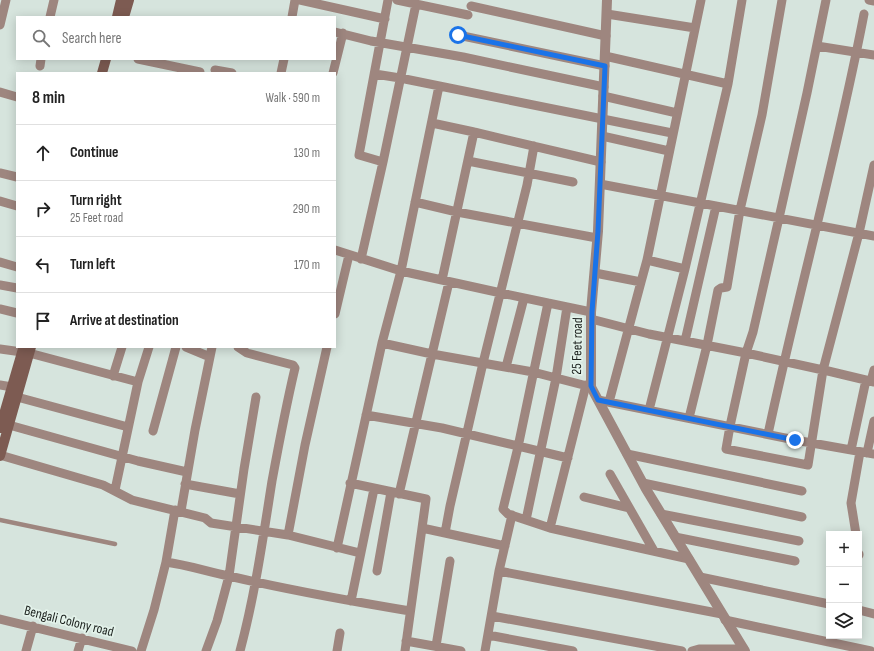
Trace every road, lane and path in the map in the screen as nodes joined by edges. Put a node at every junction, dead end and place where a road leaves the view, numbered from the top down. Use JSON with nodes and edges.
{"nodes":[{"id":1,"x":6,"y":0,"type":"edge"},
{"id":2,"x":54,"y":0,"type":"edge"},
{"id":3,"x":121,"y":0,"type":"edge"},
{"id":4,"x":129,"y":0,"type":"edge"},
{"id":5,"x":295,"y":0,"type":"edge"},
{"id":6,"x":300,"y":0,"type":"edge"},
{"id":7,"x":388,"y":0,"type":"edge"},
{"id":8,"x":397,"y":0,"type":"edge"},
{"id":9,"x":607,"y":0,"type":"edge"},
{"id":10,"x":701,"y":0,"type":"edge"},
{"id":11,"x":742,"y":0,"type":"edge"},
{"id":12,"x":782,"y":0,"type":"edge"},
{"id":13,"x":826,"y":0,"type":"edge"},
{"id":14,"x":869,"y":0,"type":"edge"},
{"id":15,"x":874,"y":1,"type":"edge"},
{"id":16,"x":416,"y":4,"type":"junction"},
{"id":17,"x":607,"y":14,"type":"junction"},
{"id":18,"x":864,"y":14,"type":"dead end"},
{"id":19,"x":50,"y":16,"type":"edge"},
{"id":20,"x":117,"y":16,"type":"edge"},
{"id":21,"x":124,"y":16,"type":"edge"},
{"id":22,"x":292,"y":16,"type":"edge"},
{"id":23,"x":385,"y":19,"type":"junction"},
{"id":24,"x":0,"y":25,"type":"edge"},
{"id":25,"x":695,"y":28,"type":"junction"},
{"id":26,"x":339,"y":32,"type":"edge"},
{"id":27,"x":458,"y":35,"type":"dead end"},
{"id":28,"x":606,"y":36,"type":"junction"},
{"id":29,"x":380,"y":43,"type":"junction"},
{"id":30,"x":817,"y":46,"type":"junction"},
{"id":31,"x":407,"y":48,"type":"junction"},
{"id":32,"x":336,"y":52,"type":"edge"},
{"id":33,"x":857,"y":52,"type":"junction"},
{"id":34,"x":874,"y":55,"type":"edge"},
{"id":35,"x":106,"y":60,"type":"edge"},
{"id":36,"x":113,"y":60,"type":"edge"},
{"id":37,"x":143,"y":60,"type":"edge"},
{"id":38,"x":284,"y":60,"type":"edge"},
{"id":39,"x":335,"y":60,"type":"edge"},
{"id":40,"x":605,"y":61,"type":"junction"},
{"id":41,"x":216,"y":70,"type":"dead end"},
{"id":42,"x":102,"y":72,"type":"edge"},
{"id":43,"x":109,"y":72,"type":"edge"},
{"id":44,"x":200,"y":72,"type":"edge"},
{"id":45,"x":227,"y":72,"type":"edge"},
{"id":46,"x":281,"y":72,"type":"edge"},
{"id":47,"x":333,"y":72,"type":"edge"},
{"id":48,"x":375,"y":74,"type":"junction"},
{"id":49,"x":685,"y":74,"type":"junction"},
{"id":50,"x":400,"y":78,"type":"junction"},
{"id":51,"x":728,"y":84,"type":"junction"},
{"id":52,"x":439,"y":86,"type":"junction"},
{"id":53,"x":0,"y":92,"type":"edge"},
{"id":54,"x":604,"y":92,"type":"junction"},
{"id":55,"x":16,"y":97,"type":"edge"},
{"id":56,"x":677,"y":113,"type":"junction"},
{"id":57,"x":602,"y":119,"type":"junction"},
{"id":58,"x":432,"y":123,"type":"junction"},
{"id":59,"x":474,"y":132,"type":"junction"},
{"id":60,"x":672,"y":133,"type":"junction"},
{"id":61,"x":602,"y":136,"type":"junction"},
{"id":62,"x":534,"y":146,"type":"junction"},
{"id":63,"x":669,"y":151,"type":"junction"},
{"id":64,"x":468,"y":161,"type":"junction"},
{"id":65,"x":383,"y":162,"type":"junction"},
{"id":66,"x":601,"y":162,"type":"junction"},
{"id":67,"x":874,"y":165,"type":"edge"},
{"id":68,"x":0,"y":173,"type":"edge"},
{"id":69,"x":529,"y":173,"type":"junction"},
{"id":70,"x":16,"y":177,"type":"edge"},
{"id":71,"x":573,"y":182,"type":"dead end"},
{"id":72,"x":600,"y":184,"type":"junction"},
{"id":73,"x":660,"y":195,"type":"junction"},
{"id":74,"x":0,"y":201,"type":"edge"},
{"id":75,"x":415,"y":202,"type":"junction"},
{"id":76,"x":701,"y":203,"type":"junction"},
{"id":77,"x":16,"y":206,"type":"edge"},
{"id":78,"x":716,"y":206,"type":"junction"},
{"id":79,"x":740,"y":210,"type":"junction"},
{"id":80,"x":457,"y":212,"type":"junction"},
{"id":81,"x":779,"y":218,"type":"junction"},
{"id":82,"x":518,"y":223,"type":"junction"},
{"id":83,"x":818,"y":225,"type":"junction"},
{"id":84,"x":859,"y":233,"type":"junction"},
{"id":85,"x":874,"y":236,"type":"edge"},
{"id":86,"x":597,"y":238,"type":"junction"},
{"id":87,"x":336,"y":250,"type":"edge"},
{"id":88,"x":349,"y":255,"type":"junction"},
{"id":89,"x":361,"y":258,"type":"junction"},
{"id":90,"x":647,"y":260,"type":"junction"},
{"id":91,"x":0,"y":262,"type":"edge"},
{"id":92,"x":16,"y":267,"type":"edge"},
{"id":93,"x":685,"y":269,"type":"junction"},
{"id":94,"x":400,"y":270,"type":"junction"},
{"id":95,"x":595,"y":273,"type":"junction"},
{"id":96,"x":445,"y":281,"type":"junction"},
{"id":97,"x":640,"y":282,"type":"junction"},
{"id":98,"x":0,"y":285,"type":"edge"},
{"id":99,"x":16,"y":288,"type":"edge"},
{"id":100,"x":501,"y":293,"type":"junction"},
{"id":101,"x":524,"y":298,"type":"junction"},
{"id":102,"x":548,"y":303,"type":"junction"},
{"id":103,"x":567,"y":307,"type":"junction"},
{"id":104,"x":0,"y":309,"type":"edge"},
{"id":105,"x":336,"y":310,"type":"edge"},
{"id":106,"x":16,"y":313,"type":"edge"},
{"id":107,"x":591,"y":316,"type":"junction"},
{"id":108,"x":628,"y":328,"type":"junction"},
{"id":109,"x":668,"y":337,"type":"junction"},
{"id":110,"x":685,"y":341,"type":"junction"},
{"id":111,"x":382,"y":343,"type":"junction"},
{"id":112,"x":707,"y":345,"type":"junction"},
{"id":113,"x":122,"y":348,"type":"edge"},
{"id":114,"x":149,"y":348,"type":"edge"},
{"id":115,"x":176,"y":348,"type":"edge"},
{"id":116,"x":188,"y":348,"type":"edge"},
{"id":117,"x":212,"y":348,"type":"edge"},
{"id":118,"x":240,"y":348,"type":"edge"},
{"id":119,"x":327,"y":348,"type":"edge"},
{"id":120,"x":0,"y":349,"type":"edge"},
{"id":121,"x":27,"y":350,"type":"edge"},
{"id":122,"x":746,"y":353,"type":"junction"},
{"id":123,"x":432,"y":354,"type":"junction"},
{"id":124,"x":210,"y":357,"type":"junction"},
{"id":125,"x":784,"y":361,"type":"junction"},
{"id":126,"x":483,"y":363,"type":"junction"},
{"id":127,"x":506,"y":367,"type":"junction"},
{"id":128,"x":823,"y":370,"type":"junction"},
{"id":129,"x":874,"y":370,"type":"edge"},
{"id":130,"x":533,"y":372,"type":"junction"},
{"id":131,"x":113,"y":376,"type":"junction"},
{"id":132,"x":556,"y":378,"type":"junction"},
{"id":133,"x":870,"y":381,"type":"edge"},
{"id":134,"x":138,"y":382,"type":"junction"},
{"id":135,"x":0,"y":385,"type":"edge"},
{"id":136,"x":588,"y":386,"type":"junction"},
{"id":137,"x":12,"y":387,"type":"junction"},
{"id":138,"x":17,"y":397,"type":"junction"},
{"id":139,"x":256,"y":397,"type":"dead end"},
{"id":140,"x":598,"y":400,"type":"junction"},
{"id":141,"x":609,"y":402,"type":"junction"},
{"id":142,"x":649,"y":410,"type":"junction"},
{"id":143,"x":366,"y":415,"type":"junction"},
{"id":144,"x":689,"y":418,"type":"junction"},
{"id":145,"x":874,"y":421,"type":"edge"},
{"id":146,"x":3,"y":423,"type":"edge"},
{"id":147,"x":415,"y":423,"type":"junction"},
{"id":148,"x":730,"y":426,"type":"junction"},
{"id":149,"x":128,"y":427,"type":"junction"},
{"id":150,"x":153,"y":430,"type":"dead end"},
{"id":151,"x":466,"y":434,"type":"junction"},
{"id":152,"x":768,"y":434,"type":"junction"},
{"id":153,"x":811,"y":443,"type":"junction"},
{"id":154,"x":518,"y":447,"type":"junction"},
{"id":155,"x":540,"y":452,"type":"junction"},
{"id":156,"x":863,"y":452,"type":"edge"},
{"id":157,"x":627,"y":454,"type":"junction"},
{"id":158,"x":0,"y":456,"type":"edge"},
{"id":159,"x":122,"y":456,"type":"junction"},
{"id":160,"x":568,"y":458,"type":"junction"},
{"id":161,"x":188,"y":472,"type":"junction"},
{"id":162,"x":610,"y":474,"type":"dead end"},
{"id":163,"x":350,"y":483,"type":"junction"},
{"id":164,"x":643,"y":483,"type":"junction"},
{"id":165,"x":185,"y":484,"type":"junction"},
{"id":166,"x":374,"y":489,"type":"junction"},
{"id":167,"x":115,"y":490,"type":"junction"},
{"id":168,"x":802,"y":490,"type":"dead end"},
{"id":169,"x":395,"y":493,"type":"junction"},
{"id":170,"x":240,"y":494,"type":"junction"},
{"id":171,"x":584,"y":497,"type":"dead end"},
{"id":172,"x":629,"y":508,"type":"junction"},
{"id":173,"x":178,"y":511,"type":"junction"},
{"id":174,"x":662,"y":514,"type":"junction"},
{"id":175,"x":512,"y":515,"type":"junction"},
{"id":176,"x":802,"y":517,"type":"dead end"},
{"id":177,"x":0,"y":520,"type":"edge"},
{"id":178,"x":526,"y":520,"type":"junction"},
{"id":179,"x":237,"y":528,"type":"junction"},
{"id":180,"x":422,"y":528,"type":"junction"},
{"id":181,"x":550,"y":528,"type":"junction"},
{"id":182,"x":265,"y":531,"type":"junction"},
{"id":183,"x":856,"y":531,"type":"edge"},
{"id":184,"x":445,"y":532,"type":"junction"},
{"id":185,"x":288,"y":535,"type":"junction"},
{"id":186,"x":675,"y":537,"type":"junction"},
{"id":187,"x":799,"y":541,"type":"dead end"},
{"id":188,"x":115,"y":544,"type":"dead end"},
{"id":189,"x":505,"y":546,"type":"junction"},
{"id":190,"x":337,"y":548,"type":"junction"},
{"id":191,"x":654,"y":552,"type":"junction"},
{"id":192,"x":360,"y":553,"type":"junction"},
{"id":193,"x":689,"y":559,"type":"junction"},
{"id":194,"x":450,"y":561,"type":"dead end"},
{"id":195,"x":795,"y":561,"type":"dead end"},
{"id":196,"x":166,"y":562,"type":"junction"},
{"id":197,"x":499,"y":570,"type":"junction"},
{"id":198,"x":377,"y":571,"type":"dead end"},
{"id":199,"x":229,"y":576,"type":"junction"},
{"id":200,"x":700,"y":577,"type":"junction"},
{"id":201,"x":255,"y":581,"type":"junction"},
{"id":202,"x":351,"y":601,"type":"junction"},
{"id":203,"x":826,"y":603,"type":"edge"},
{"id":204,"x":410,"y":611,"type":"junction"},
{"id":205,"x":862,"y":611,"type":"edge"},
{"id":206,"x":874,"y":614,"type":"edge"},
{"id":207,"x":492,"y":616,"type":"junction"},
{"id":208,"x":724,"y":617,"type":"junction"},
{"id":209,"x":0,"y":619,"type":"edge"},
{"id":210,"x":33,"y":626,"type":"junction"},
{"id":211,"x":340,"y":633,"type":"dead end"},
{"id":212,"x":488,"y":635,"type":"junction"},
{"id":213,"x":82,"y":638,"type":"junction"},
{"id":214,"x":406,"y":641,"type":"junction"},
{"id":215,"x":436,"y":646,"type":"junction"},
{"id":216,"x":744,"y":650,"type":"edge"},
{"id":217,"x":26,"y":651,"type":"edge"},
{"id":218,"x":78,"y":651,"type":"edge"},
{"id":219,"x":132,"y":651,"type":"edge"},
{"id":220,"x":141,"y":651,"type":"edge"},
{"id":221,"x":206,"y":651,"type":"edge"},
{"id":222,"x":240,"y":651,"type":"edge"},
{"id":223,"x":337,"y":651,"type":"edge"},
{"id":224,"x":405,"y":651,"type":"edge"},
{"id":225,"x":461,"y":651,"type":"edge"},
{"id":226,"x":485,"y":651,"type":"edge"},
{"id":227,"x":572,"y":651,"type":"edge"},
{"id":228,"x":682,"y":651,"type":"edge"},
{"id":229,"x":692,"y":651,"type":"edge"},
{"id":230,"x":871,"y":651,"type":"edge"}],
"edges":[{"from":1,"to":24,"type":"street"},
{"from":2,"to":19,"type":"street"},
{"from":3,"to":20,"type":"main road"},
{"from":4,"to":21,"type":"main road"},
{"from":5,"to":22,"type":"street"},
{"from":6,"to":23,"type":"street"},
{"from":7,"to":23,"type":"street"},
{"from":8,"to":16,"type":"street"},
{"from":9,"to":17,"type":"street","name":"25 Feet road"},
{"from":10,"to":25,"type":"street"},
{"from":11,"to":51,"type":"street"},
{"from":12,"to":79,"type":"street"},
{"from":13,"to":30,"type":"street"},
{"from":14,"to":15,"type":"street"},
{"from":16,"to":28,"type":"street"},
{"from":16,"to":31,"type":"street"},
{"from":17,"to":25,"type":"street"},
{"from":17,"to":28,"type":"street","name":"25 Feet road"},
{"from":18,"to":33,"type":"street"},
{"from":23,"to":29,"type":"street"},
{"from":25,"to":49,"type":"street"},
{"from":26,"to":29,"type":"street"},
{"from":26,"to":32,"type":"street"},
{"from":27,"to":40,"type":"street"},
{"from":28,"to":40,"type":"street","name":"25 Feet road"},
{"from":29,"to":31,"type":"street"},
{"from":29,"to":48,"type":"street"},
{"from":30,"to":33,"type":"street"},
{"from":30,"to":81,"type":"street"},
{"from":31,"to":50,"type":"street"},
{"from":31,"to":54,"type":"street"},
{"from":33,"to":34,"type":"street"},
{"from":33,"to":83,"type":"street"},
{"from":35,"to":42,"type":"main road"},
{"from":36,"to":43,"type":"main road"},
{"from":37,"to":44,"type":"street"},
{"from":38,"to":46,"type":"street"},
{"from":39,"to":47,"type":"street"},
{"from":40,"to":49,"type":"street"},
{"from":40,"to":54,"type":"street","name":"25 Feet road"},
{"from":41,"to":45,"type":"street"},
{"from":48,"to":50,"type":"street"},
{"from":48,"to":65,"type":"street"},
{"from":49,"to":51,"type":"street"},
{"from":49,"to":56,"type":"street"},
{"from":50,"to":52,"type":"street"},
{"from":50,"to":65,"type":"street"},
{"from":51,"to":76,"type":"street"},
{"from":52,"to":57,"type":"street"},
{"from":52,"to":58,"type":"street"},
{"from":53,"to":55,"type":"street"},
{"from":54,"to":56,"type":"street"},
{"from":54,"to":57,"type":"street","name":"25 Feet road"},
{"from":56,"to":60,"type":"street"},
{"from":57,"to":60,"type":"street"},
{"from":57,"to":61,"type":"street","name":"25 Feet road"},
{"from":58,"to":59,"type":"street"},
{"from":58,"to":75,"type":"street"},
{"from":59,"to":62,"type":"street"},
{"from":59,"to":64,"type":"street"},
{"from":60,"to":63,"type":"street"},
{"from":61,"to":63,"type":"street"},
{"from":61,"to":66,"type":"street","name":"25 Feet road"},
{"from":62,"to":66,"type":"street"},
{"from":62,"to":69,"type":"street"},
{"from":63,"to":73,"type":"street"},
{"from":64,"to":69,"type":"street"},
{"from":64,"to":80,"type":"street"},
{"from":65,"to":89,"type":"street"},
{"from":66,"to":72,"type":"street","name":"25 Feet road"},
{"from":67,"to":84,"type":"street"},
{"from":68,"to":70,"type":"street"},
{"from":69,"to":71,"type":"street"},
{"from":69,"to":82,"type":"street"},
{"from":72,"to":73,"type":"street"},
{"from":72,"to":86,"type":"street","name":"25 Feet road"},
{"from":73,"to":76,"type":"street"},
{"from":73,"to":90,"type":"street"},
{"from":74,"to":77,"type":"street"},
{"from":75,"to":80,"type":"street"},
{"from":75,"to":94,"type":"street"},
{"from":76,"to":78,"type":"street"},
{"from":76,"to":93,"type":"street"},
{"from":78,"to":79,"type":"street"},
{"from":78,"to":110,"type":"street"},
{"from":79,"to":81,"type":"street"},
{"from":79,"to":112,"type":"street"},
{"from":80,"to":82,"type":"street"},
{"from":80,"to":96,"type":"street"},
{"from":81,"to":83,"type":"street"},
{"from":81,"to":122,"type":"street"},
{"from":82,"to":86,"type":"street"},
{"from":82,"to":100,"type":"street"},
{"from":83,"to":84,"type":"street"},
{"from":83,"to":125,"type":"street"},
{"from":84,"to":85,"type":"street"},
{"from":84,"to":128,"type":"street"},
{"from":86,"to":95,"type":"street","name":"25 Feet road"},
{"from":87,"to":88,"type":"street"},
{"from":88,"to":89,"type":"street"},
{"from":88,"to":105,"type":"street"},
{"from":89,"to":94,"type":"street"},
{"from":90,"to":93,"type":"street"},
{"from":90,"to":97,"type":"street"},
{"from":91,"to":92,"type":"street"},
{"from":93,"to":109,"type":"street"},
{"from":94,"to":96,"type":"street"},
{"from":94,"to":111,"type":"street"},
{"from":95,"to":97,"type":"street"},
{"from":95,"to":107,"type":"street","name":"25 Feet road"},
{"from":96,"to":100,"type":"street"},
{"from":96,"to":123,"type":"street"},
{"from":97,"to":108,"type":"street"},
{"from":98,"to":99,"type":"street"},
{"from":100,"to":101,"type":"street"},
{"from":100,"to":126,"type":"street"},
{"from":101,"to":102,"type":"street"},
{"from":101,"to":127,"type":"street"},
{"from":102,"to":103,"type":"street"},
{"from":102,"to":130,"type":"street"},
{"from":103,"to":107,"type":"street"},
{"from":103,"to":132,"type":"street"},
{"from":104,"to":106,"type":"street"},
{"from":107,"to":108,"type":"street"},
{"from":107,"to":136,"type":"street","name":"25 Feet road"},
{"from":108,"to":109,"type":"street"},
{"from":108,"to":141,"type":"street"},
{"from":109,"to":110,"type":"street"},
{"from":109,"to":142,"type":"street"},
{"from":110,"to":112,"type":"street"},
{"from":111,"to":123,"type":"street"},
{"from":111,"to":143,"type":"street"},
{"from":112,"to":122,"type":"street"},
{"from":112,"to":144,"type":"street"},
{"from":113,"to":131,"type":"street"},
{"from":114,"to":134,"type":"street"},
{"from":115,"to":150,"type":"street"},
{"from":116,"to":124,"type":"street"},
{"from":117,"to":124,"type":"street"},
{"from":118,"to":182,"type":"street"},
{"from":119,"to":185,"type":"street"},
{"from":120,"to":121,"type":"street"},
{"from":121,"to":131,"type":"street"},
{"from":121,"to":137,"type":"main road"},
{"from":121,"to":138,"type":"main road"},
{"from":122,"to":125,"type":"street"},
{"from":122,"to":148,"type":"street"},
{"from":123,"to":126,"type":"street"},
{"from":123,"to":147,"type":"street"},
{"from":124,"to":161,"type":"street"},
{"from":125,"to":128,"type":"street"},
{"from":125,"to":152,"type":"street"},
{"from":126,"to":127,"type":"street"},
{"from":126,"to":151,"type":"street"},
{"from":127,"to":130,"type":"street"},
{"from":128,"to":133,"type":"street"},
{"from":128,"to":153,"type":"street"},
{"from":129,"to":133,"type":"street"},
{"from":130,"to":132,"type":"street"},
{"from":130,"to":154,"type":"street"},
{"from":131,"to":134,"type":"street"},
{"from":132,"to":136,"type":"street"},
{"from":132,"to":155,"type":"street"},
{"from":133,"to":156,"type":"street"},
{"from":134,"to":149,"type":"street"},
{"from":135,"to":137,"type":"street"},
{"from":136,"to":140,"type":"street","name":"25 Feet road"},
{"from":136,"to":160,"type":"street"},
{"from":137,"to":146,"type":"main road"},
{"from":138,"to":146,"type":"main road"},
{"from":138,"to":149,"type":"street"},
{"from":139,"to":170,"type":"street"},
{"from":140,"to":141,"type":"street"},
{"from":140,"to":157,"type":"street","name":"25 Feet road"},
{"from":141,"to":142,"type":"street"},
{"from":142,"to":144,"type":"street"},
{"from":143,"to":147,"type":"street"},
{"from":143,"to":163,"type":"street"},
{"from":144,"to":148,"type":"street"},
{"from":145,"to":156,"type":"street"},
{"from":146,"to":158,"type":"main road"},
{"from":146,"to":159,"type":"street"},
{"from":147,"to":151,"type":"street"},
{"from":147,"to":169,"type":"street"},
{"from":148,"to":152,"type":"street"},
{"from":148,"to":153,"type":"street"},
{"from":149,"to":159,"type":"street"},
{"from":151,"to":154,"type":"street"},
{"from":151,"to":184,"type":"street"},
{"from":152,"to":153,"type":"street"},
{"from":153,"to":156,"type":"street"},
{"from":154,"to":155,"type":"street"},
{"from":154,"to":175,"type":"street"},
{"from":155,"to":160,"type":"street"},
{"from":155,"to":178,"type":"street"},
{"from":156,"to":183,"type":"street"},
{"from":157,"to":164,"type":"street","name":"25 Feet road"},
{"from":157,"to":168,"type":"street"},
{"from":158,"to":167,"type":"street"},
{"from":159,"to":161,"type":"street"},
{"from":159,"to":167,"type":"street"},
{"from":160,"to":181,"type":"street"},
{"from":161,"to":165,"type":"street"},
{"from":162,"to":172,"type":"street"},
{"from":163,"to":166,"type":"street"},
{"from":163,"to":190,"type":"street"},
{"from":164,"to":174,"type":"street","name":"25 Feet road"},
{"from":164,"to":176,"type":"street"},
{"from":165,"to":170,"type":"street"},
{"from":165,"to":173,"type":"street"},
{"from":166,"to":169,"type":"street"},
{"from":166,"to":192,"type":"street"},
{"from":167,"to":173,"type":"street"},
{"from":169,"to":180,"type":"street"},
{"from":169,"to":198,"type":"street"},
{"from":170,"to":179,"type":"street"},
{"from":171,"to":172,"type":"street"},
{"from":172,"to":191,"type":"street"},
{"from":173,"to":179,"type":"street"},
{"from":173,"to":196,"type":"street"},
{"from":174,"to":186,"type":"street","name":"25 Feet road"},
{"from":174,"to":187,"type":"street"},
{"from":175,"to":178,"type":"street"},
{"from":175,"to":189,"type":"street"},
{"from":177,"to":188,"type":"lane"},
{"from":178,"to":181,"type":"street"},
{"from":179,"to":182,"type":"street"},
{"from":179,"to":199,"type":"street"},
{"from":180,"to":184,"type":"street"},
{"from":180,"to":204,"type":"street"},
{"from":181,"to":191,"type":"street"},
{"from":182,"to":185,"type":"street"},
{"from":182,"to":201,"type":"street"},
{"from":184,"to":189,"type":"street"},
{"from":185,"to":190,"type":"street"},
{"from":186,"to":193,"type":"street","name":"25 Feet road"},
{"from":186,"to":195,"type":"street"},
{"from":189,"to":197,"type":"street"},
{"from":190,"to":192,"type":"street"},
{"from":191,"to":193,"type":"street"},
{"from":192,"to":202,"type":"street"},
{"from":193,"to":200,"type":"street","name":"25 Feet road"},
{"from":194,"to":215,"type":"street"},
{"from":196,"to":199,"type":"street"},
{"from":196,"to":220,"type":"street"},
{"from":197,"to":207,"type":"street"},
{"from":197,"to":208,"type":"street"},
{"from":199,"to":201,"type":"street"},
{"from":199,"to":221,"type":"street"},
{"from":200,"to":203,"type":"street"},
{"from":200,"to":208,"type":"street","name":"25 Feet road"},
{"from":201,"to":202,"type":"street"},
{"from":201,"to":222,"type":"street"},
{"from":202,"to":204,"type":"street"},
{"from":204,"to":214,"type":"street"},
{"from":205,"to":206,"type":"street"},
{"from":207,"to":212,"type":"street"},
{"from":207,"to":228,"type":"street"},
{"from":208,"to":216,"type":"street","name":"25 Feet road"},
{"from":208,"to":230,"type":"street"},
{"from":209,"to":210,"type":"street","name":"Bengali Colony road"},
{"from":210,"to":213,"type":"street","name":"Bengali Colony road"},
{"from":210,"to":217,"type":"street"},
{"from":211,"to":223,"type":"street"},
{"from":212,"to":226,"type":"street"},
{"from":212,"to":227,"type":"street"},
{"from":213,"to":218,"type":"street"},
{"from":213,"to":219,"type":"street","name":"Bengali Colony road"},
{"from":214,"to":215,"type":"street"},
{"from":214,"to":224,"type":"street"},
{"from":215,"to":225,"type":"street"},
{"from":216,"to":229,"type":"street"}]}
